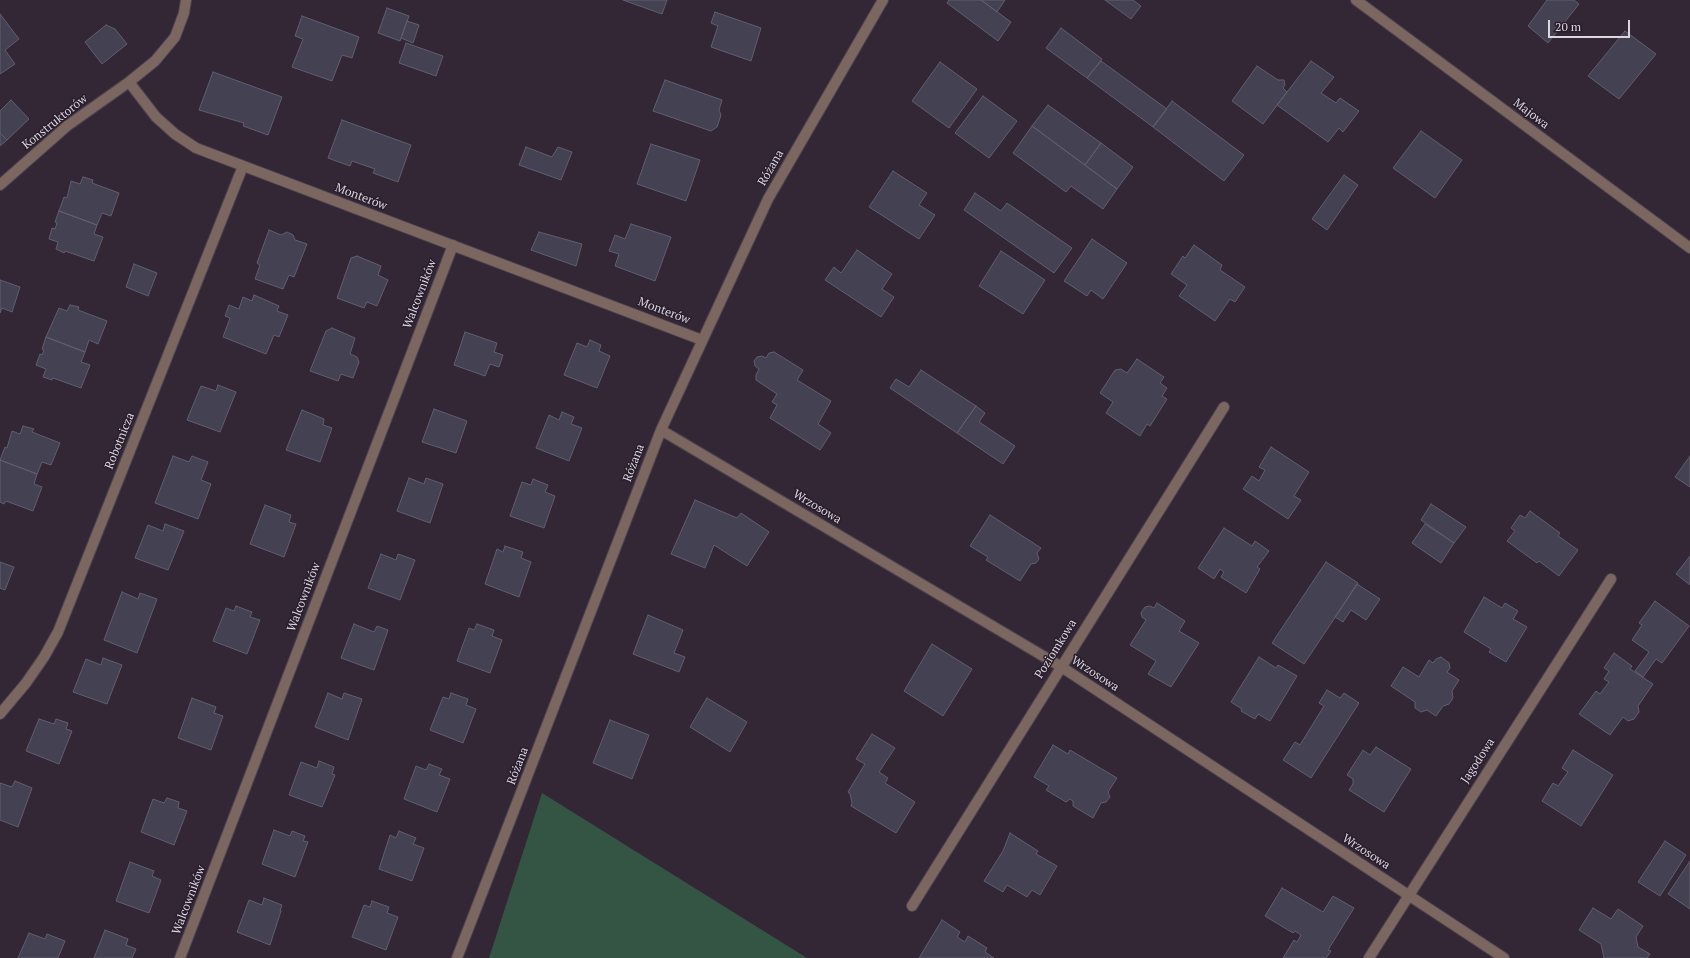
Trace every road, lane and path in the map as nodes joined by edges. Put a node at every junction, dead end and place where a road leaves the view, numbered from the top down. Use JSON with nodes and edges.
{"nodes":[{"id":1,"x":186,"y":0,"type":"edge"},
{"id":2,"x":883,"y":0,"type":"edge"},
{"id":3,"x":1356,"y":0,"type":"edge"},
{"id":4,"x":129,"y":82,"type":"junction"},
{"id":5,"x":243,"y":166,"type":"junction"},
{"id":6,"x":0,"y":185,"type":"edge"},
{"id":7,"x":453,"y":245,"type":"junction"},
{"id":8,"x":1690,"y":248,"type":"edge"},
{"id":9,"x":702,"y":340,"type":"junction"},
{"id":10,"x":1224,"y":407,"type":"dead end"},
{"id":11,"x":661,"y":430,"type":"junction"},
{"id":12,"x":1611,"y":579,"type":"dead end"},
{"id":13,"x":1060,"y":666,"type":"junction"},
{"id":14,"x":0,"y":714,"type":"edge"},
{"id":15,"x":1408,"y":896,"type":"junction"},
{"id":16,"x":912,"y":906,"type":"dead end"},
{"id":17,"x":180,"y":958,"type":"edge"},
{"id":18,"x":457,"y":958,"type":"edge"},
{"id":19,"x":1369,"y":958,"type":"edge"},
{"id":20,"x":1504,"y":958,"type":"edge"}],
"edges":[{"from":1,"to":4,"type":"street"},
{"from":2,"to":9,"type":"street","name":"Różana"},
{"from":3,"to":8,"type":"street","name":"Majowa"},
{"from":4,"to":5,"type":"street","name":"Monterów"},
{"from":4,"to":6,"type":"street","name":"Konstruktorów"},
{"from":5,"to":7,"type":"street","name":"Monterów"},
{"from":5,"to":14,"type":"street","name":"Robotnicza"},
{"from":7,"to":9,"type":"street","name":"Monterów"},
{"from":7,"to":17,"type":"street","name":"Walcowników"},
{"from":9,"to":11,"type":"street","name":"Różana"},
{"from":10,"to":13,"type":"street","name":"Poziomkowa"},
{"from":11,"to":13,"type":"street","name":"Wrzosowa"},
{"from":11,"to":18,"type":"street","name":"Różana"},
{"from":12,"to":15,"type":"street","name":"Jagodowa"},
{"from":13,"to":15,"type":"street","name":"Wrzosowa"},
{"from":13,"to":16,"type":"street","name":"Poziomkowa"},
{"from":15,"to":19,"type":"street","name":"Jagodowa"},
{"from":15,"to":20,"type":"street","name":"Wrzosowa"}]}
